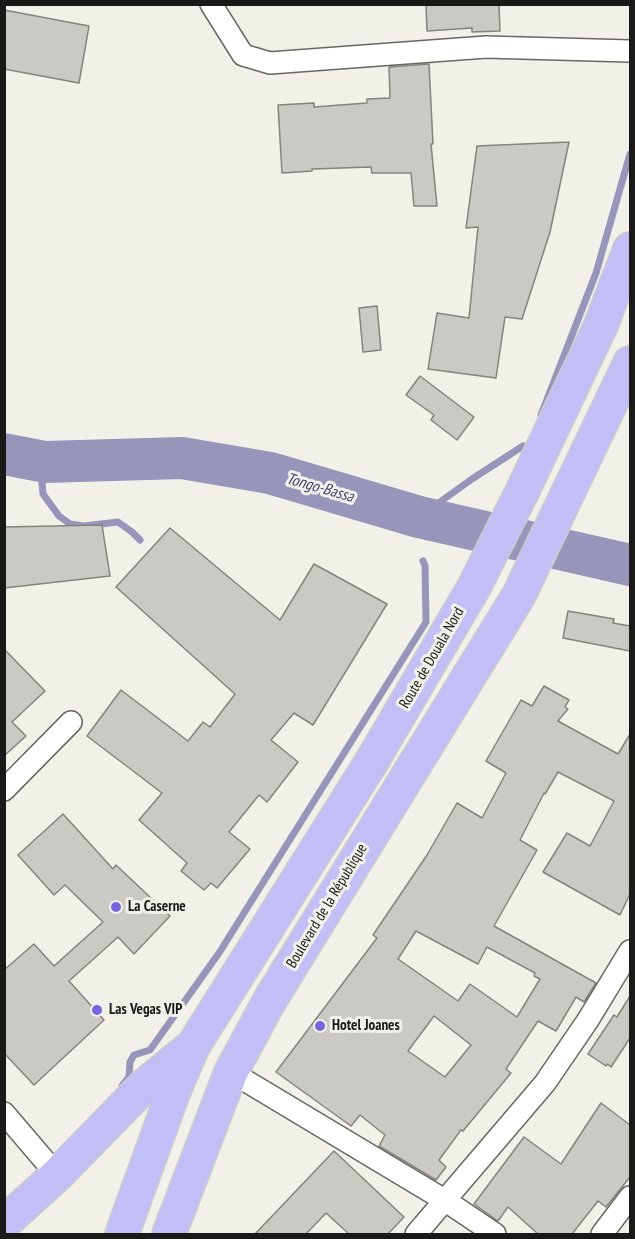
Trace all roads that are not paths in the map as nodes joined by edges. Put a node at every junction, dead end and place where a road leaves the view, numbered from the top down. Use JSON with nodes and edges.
{"nodes":[{"id":1,"x":211,"y":4,"type":"edge"},
{"id":2,"x":630,"y":51,"type":"edge"},
{"id":3,"x":630,"y":249,"type":"edge"},
{"id":4,"x":630,"y":363,"type":"edge"},
{"id":5,"x":71,"y":722,"type":"dead end"},
{"id":6,"x":372,"y":761,"type":"junction"},
{"id":7,"x":402,"y":782,"type":"junction"},
{"id":8,"x":4,"y":790,"type":"edge"},
{"id":9,"x":630,"y":951,"type":"edge"},
{"id":10,"x":193,"y":1046,"type":"junction"},
{"id":11,"x":231,"y":1072,"type":"junction"},
{"id":12,"x":4,"y":1113,"type":"edge"},
{"id":13,"x":57,"y":1175,"type":"junction"},
{"id":14,"x":630,"y":1197,"type":"edge"},
{"id":15,"x":446,"y":1201,"type":"junction"},
{"id":16,"x":4,"y":1223,"type":"edge"},
{"id":17,"x":122,"y":1234,"type":"edge"},
{"id":18,"x":170,"y":1234,"type":"edge"},
{"id":19,"x":416,"y":1234,"type":"edge"},
{"id":20,"x":495,"y":1234,"type":"edge"},
{"id":21,"x":602,"y":1234,"type":"edge"}],
"edges":[{"from":1,"to":2,"type":"street"},
{"from":3,"to":6,"type":"main road","name":"Route de Douala Nord"},
{"from":4,"to":7,"type":"main road","name":"Boulevard de la République"},
{"from":5,"to":8,"type":"street"},
{"from":6,"to":7,"type":"main road"},
{"from":6,"to":10,"type":"main road","name":"Route de Douala Nord"},
{"from":7,"to":11,"type":"main road","name":"Boulevard de la République"},
{"from":9,"to":15,"type":"street"},
{"from":10,"to":13,"type":"main road"},
{"from":10,"to":17,"type":"main road"},
{"from":11,"to":15,"type":"street"},
{"from":11,"to":18,"type":"main road","name":"Boulevard de la République"},
{"from":12,"to":13,"type":"street"},
{"from":13,"to":16,"type":"main road"},
{"from":14,"to":21,"type":"street"},
{"from":15,"to":19,"type":"street"},
{"from":15,"to":20,"type":"street"}]}
